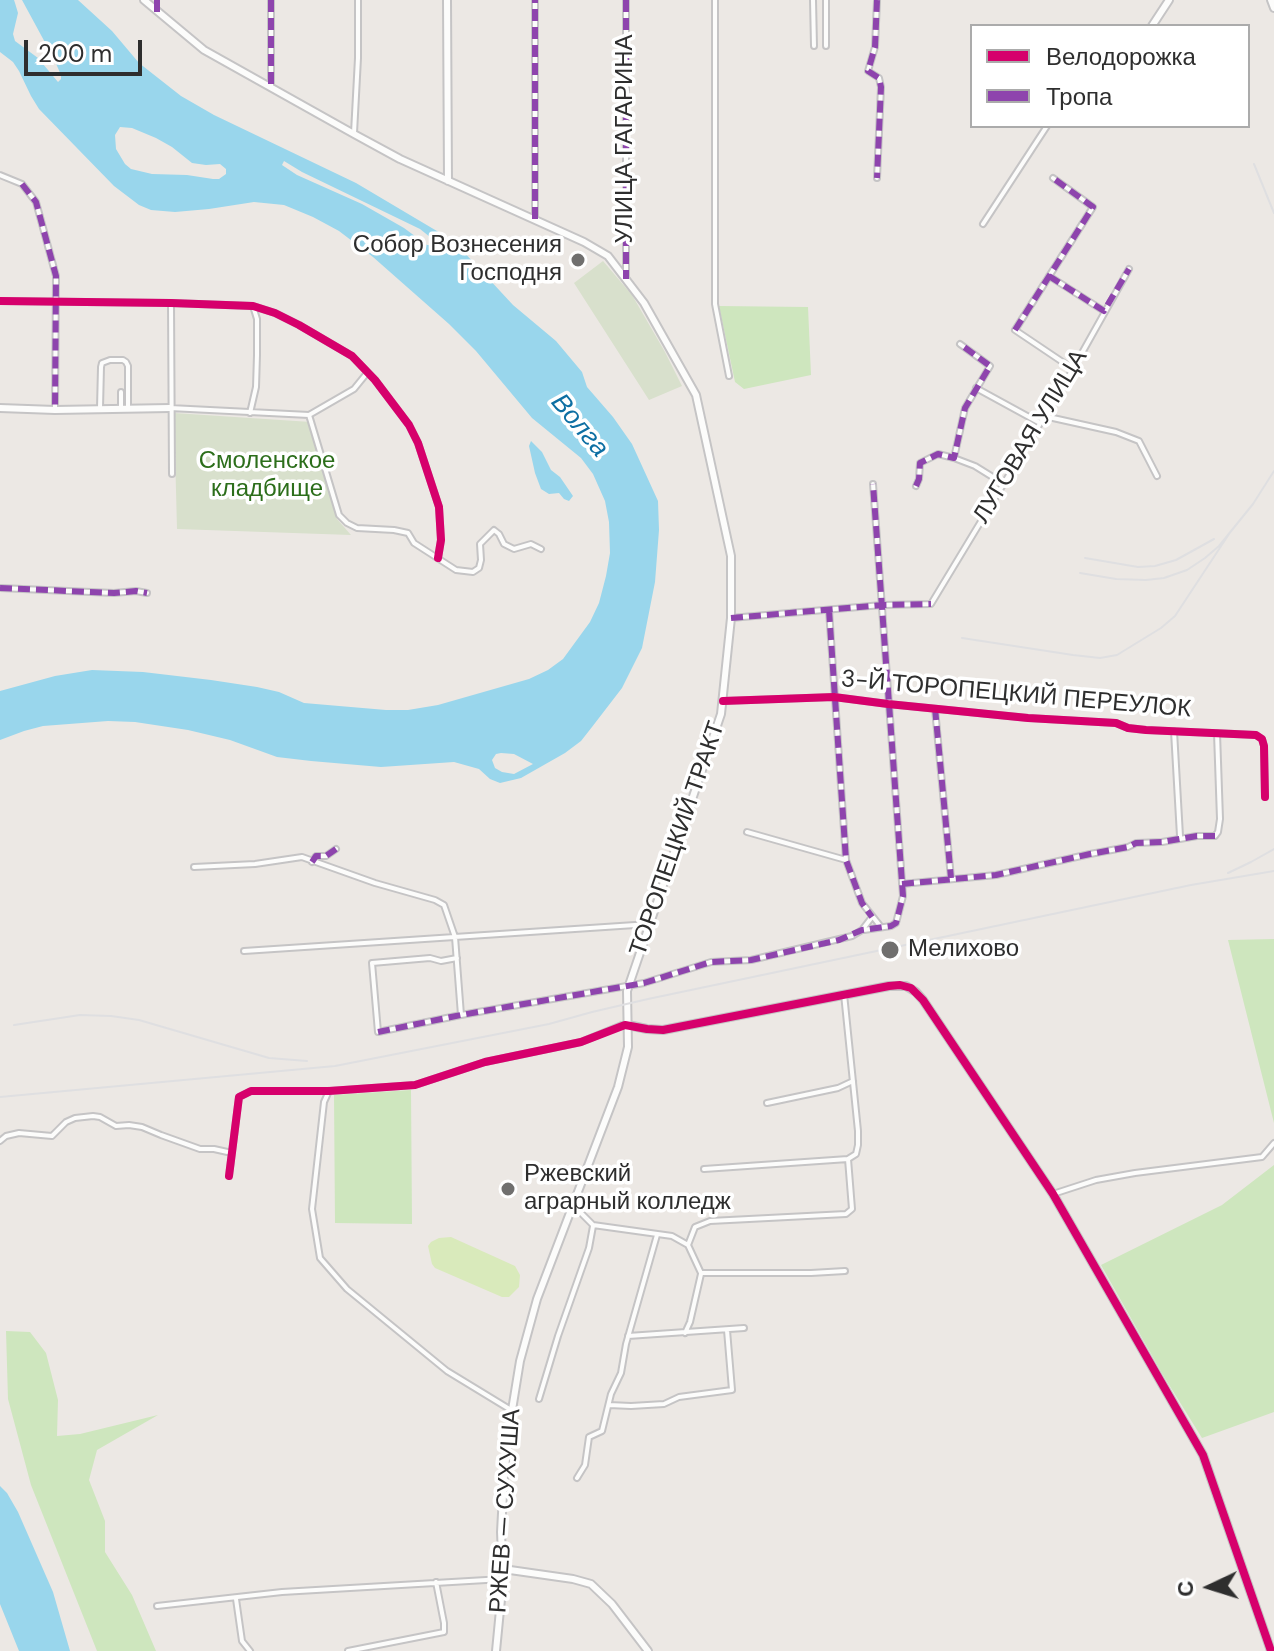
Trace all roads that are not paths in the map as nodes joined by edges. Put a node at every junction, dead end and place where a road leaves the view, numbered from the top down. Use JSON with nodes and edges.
{"nodes":[{"id":1,"x":144,"y":0,"type":"edge"},
{"id":2,"x":157,"y":0,"type":"edge"},
{"id":3,"x":271,"y":0,"type":"edge"},
{"id":4,"x":358,"y":0,"type":"edge"},
{"id":5,"x":447,"y":0,"type":"edge"},
{"id":6,"x":535,"y":0,"type":"edge"},
{"id":7,"x":626,"y":0,"type":"edge"},
{"id":8,"x":715,"y":0,"type":"edge"},
{"id":9,"x":813,"y":0,"type":"edge"},
{"id":10,"x":826,"y":0,"type":"edge"},
{"id":11,"x":877,"y":0,"type":"edge"},
{"id":12,"x":1169,"y":0,"type":"edge"},
{"id":13,"x":1271,"y":0,"type":"edge"},
{"id":14,"x":1274,"y":8,"type":"edge"},
{"id":15,"x":157,"y":12,"type":"junction"},
{"id":16,"x":1153,"y":24,"type":"edge"},
{"id":17,"x":814,"y":46,"type":"dead end"},
{"id":18,"x":826,"y":46,"type":"dead end"},
{"id":19,"x":271,"y":88,"type":"junction"},
{"id":20,"x":1046,"y":128,"type":"edge"},
{"id":21,"x":354,"y":134,"type":"junction"},
{"id":22,"x":0,"y":175,"type":"edge"},
{"id":23,"x":877,"y":178,"type":"dead end"},
{"id":24,"x":1053,"y":178,"type":"dead end"},
{"id":25,"x":448,"y":181,"type":"junction"},
{"id":26,"x":535,"y":219,"type":"junction"},
{"id":27,"x":983,"y":224,"type":"dead end"},
{"id":28,"x":1129,"y":269,"type":"dead end"},
{"id":29,"x":1049,"y":276,"type":"junction"},
{"id":30,"x":626,"y":279,"type":"junction"},
{"id":31,"x":0,"y":301,"type":"edge"},
{"id":32,"x":55,"y":301,"type":"junction"},
{"id":33,"x":171,"y":303,"type":"junction"},
{"id":34,"x":253,"y":306,"type":"junction"},
{"id":35,"x":1104,"y":311,"type":"junction"},
{"id":36,"x":960,"y":344,"type":"dead end"},
{"id":37,"x":1073,"y":369,"type":"junction"},
{"id":38,"x":367,"y":373,"type":"junction"},
{"id":39,"x":729,"y":376,"type":"dead end"},
{"id":40,"x":976,"y":388,"type":"junction"},
{"id":41,"x":121,"y":392,"type":"dead end"},
{"id":42,"x":0,"y":408,"type":"edge"},
{"id":43,"x":125,"y":408,"type":"junction"},
{"id":44,"x":170,"y":408,"type":"junction"},
{"id":45,"x":100,"y":409,"type":"junction"},
{"id":46,"x":55,"y":410,"type":"junction"},
{"id":47,"x":250,"y":413,"type":"junction"},
{"id":48,"x":309,"y":415,"type":"junction"},
{"id":49,"x":1044,"y":416,"type":"junction"},
{"id":50,"x":1040,"y":423,"type":"junction"},
{"id":51,"x":954,"y":458,"type":"junction"},
{"id":52,"x":172,"y":474,"type":"dead end"},
{"id":53,"x":1157,"y":476,"type":"dead end"},
{"id":54,"x":873,"y":484,"type":"dead end"},
{"id":55,"x":1004,"y":484,"type":"junction"},
{"id":56,"x":916,"y":486,"type":"dead end"},
{"id":57,"x":541,"y":549,"type":"dead end"},
{"id":58,"x":438,"y":558,"type":"junction"},
{"id":59,"x":0,"y":588,"type":"edge"},
{"id":60,"x":147,"y":593,"type":"dead end"},
{"id":61,"x":882,"y":605,"type":"junction"},
{"id":62,"x":829,"y":610,"type":"junction"},
{"id":63,"x":731,"y":618,"type":"junction"},
{"id":64,"x":834,"y":697,"type":"junction"},
{"id":65,"x":723,"y":701,"type":"junction"},
{"id":66,"x":888,"y":704,"type":"junction"},
{"id":67,"x":935,"y":708,"type":"junction"},
{"id":68,"x":1174,"y":731,"type":"junction"},
{"id":69,"x":1217,"y":733,"type":"junction"},
{"id":70,"x":1265,"y":797,"type":"dead end"},
{"id":71,"x":747,"y":832,"type":"dead end"},
{"id":72,"x":1180,"y":837,"type":"junction"},
{"id":73,"x":336,"y":849,"type":"dead end"},
{"id":74,"x":846,"y":860,"type":"junction"},
{"id":75,"x":312,"y":862,"type":"junction"},
{"id":76,"x":194,"y":867,"type":"dead end"},
{"id":77,"x":951,"y":878,"type":"junction"},
{"id":78,"x":902,"y":884,"type":"junction"},
{"id":79,"x":872,"y":917,"type":"junction"},
{"id":80,"x":650,"y":924,"type":"junction"},
{"id":81,"x":881,"y":927,"type":"junction"},
{"id":82,"x":862,"y":930,"type":"junction"},
{"id":83,"x":455,"y":937,"type":"junction"},
{"id":84,"x":244,"y":951,"type":"dead end"},
{"id":85,"x":457,"y":958,"type":"junction"},
{"id":86,"x":629,"y":986,"type":"junction"},
{"id":87,"x":844,"y":994,"type":"junction"},
{"id":88,"x":461,"y":1015,"type":"junction"},
{"id":89,"x":628,"y":1025,"type":"junction"},
{"id":90,"x":853,"y":1081,"type":"junction"},
{"id":91,"x":329,"y":1091,"type":"junction"},
{"id":92,"x":767,"y":1103,"type":"dead end"},
{"id":93,"x":0,"y":1141,"type":"edge"},
{"id":94,"x":1274,"y":1143,"type":"edge"},
{"id":95,"x":232,"y":1153,"type":"junction"},
{"id":96,"x":848,"y":1159,"type":"junction"},
{"id":97,"x":704,"y":1169,"type":"dead end"},
{"id":98,"x":229,"y":1176,"type":"dead end"},
{"id":99,"x":1053,"y":1194,"type":"junction"},
{"id":100,"x":573,"y":1205,"type":"junction"},
{"id":101,"x":593,"y":1225,"type":"junction"},
{"id":102,"x":657,"y":1235,"type":"junction"},
{"id":103,"x":688,"y":1245,"type":"junction"},
{"id":104,"x":845,"y":1271,"type":"dead end"},
{"id":105,"x":701,"y":1273,"type":"junction"},
{"id":106,"x":744,"y":1328,"type":"dead end"},
{"id":107,"x":727,"y":1330,"type":"junction"},
{"id":108,"x":685,"y":1333,"type":"junction"},
{"id":109,"x":628,"y":1336,"type":"junction"},
{"id":110,"x":539,"y":1399,"type":"dead end"},
{"id":111,"x":609,"y":1405,"type":"junction"},
{"id":112,"x":512,"y":1410,"type":"junction"},
{"id":113,"x":577,"y":1478,"type":"dead end"},
{"id":114,"x":503,"y":1569,"type":"junction"},
{"id":115,"x":503,"y":1579,"type":"junction"},
{"id":116,"x":436,"y":1582,"type":"junction"},
{"id":117,"x":236,"y":1599,"type":"junction"},
{"id":118,"x":157,"y":1606,"type":"dead end"},
{"id":119,"x":250,"y":1651,"type":"edge"},
{"id":120,"x":348,"y":1651,"type":"edge"},
{"id":121,"x":496,"y":1651,"type":"edge"},
{"id":122,"x":648,"y":1651,"type":"edge"},
{"id":123,"x":1271,"y":1651,"type":"edge"}],
"edges":[{"from":1,"to":15,"type":"main road","name":"ТОРОПЕЦКИЙ ТРАКТ"},
{"from":2,"to":15,"type":"street"},
{"from":3,"to":19,"type":"street"},
{"from":4,"to":21,"type":"street"},
{"from":5,"to":25,"type":"main road"},
{"from":6,"to":26,"type":"street"},
{"from":7,"to":30,"type":"street","name":"УЛИЦА ГАГАРИНА"},
{"from":8,"to":39,"type":"street"},
{"from":9,"to":17,"type":"street"},
{"from":10,"to":18,"type":"street"},
{"from":11,"to":23,"type":"street"},
{"from":12,"to":16,"type":"main road"},
{"from":13,"to":14,"type":"main road"},
{"from":15,"to":19,"type":"main road","name":"ТОРОПЕЦКИЙ ТРАКТ"},
{"from":19,"to":21,"type":"main road","name":"ТОРОПЕЦКИЙ ТРАКТ"},
{"from":20,"to":27,"type":"street"},
{"from":21,"to":25,"type":"main road","name":"ТОРОПЕЦКИЙ ТРАКТ"},
{"from":22,"to":32,"type":"street"},
{"from":24,"to":29,"type":"street"},
{"from":25,"to":26,"type":"main road","name":"ТОРОПЕЦКИЙ ТРАКТ"},
{"from":26,"to":30,"type":"main road","name":"ТОРОПЕЦКИЙ ТРАКТ"},
{"from":28,"to":35,"type":"street","name":"ЛУГОВАЯ УЛИЦА"},
{"from":29,"to":35,"type":"street"},
{"from":29,"to":37,"type":"street"},
{"from":30,"to":63,"type":"main road","name":"ТОРОПЕЦКИЙ ТРАКТ"},
{"from":31,"to":32,"type":"street"},
{"from":32,"to":33,"type":"street"},
{"from":32,"to":46,"type":"street"},
{"from":33,"to":34,"type":"street"},
{"from":33,"to":44,"type":"street"},
{"from":34,"to":38,"type":"street"},
{"from":34,"to":47,"type":"street"},
{"from":35,"to":37,"type":"street","name":"ЛУГОВАЯ УЛИЦА"},
{"from":36,"to":40,"type":"street"},
{"from":37,"to":49,"type":"street","name":"ЛУГОВАЯ УЛИЦА"},
{"from":38,"to":48,"type":"street"},
{"from":38,"to":58,"type":"street"},
{"from":40,"to":50,"type":"street"},
{"from":40,"to":51,"type":"street"},
{"from":41,"to":43,"type":"street"},
{"from":42,"to":46,"type":"main road"},
{"from":43,"to":44,"type":"main road"},
{"from":43,"to":45,"type":"main road"},
{"from":43,"to":45,"type":"street"},
{"from":44,"to":47,"type":"street"},
{"from":44,"to":52,"type":"street"},
{"from":45,"to":46,"type":"main road"},
{"from":47,"to":48,"type":"street"},
{"from":48,"to":58,"type":"street"},
{"from":49,"to":50,"type":"street","name":"ЛУГОВАЯ УЛИЦА"},
{"from":49,"to":53,"type":"street"},
{"from":50,"to":55,"type":"street","name":"ЛУГОВАЯ УЛИЦА"},
{"from":51,"to":55,"type":"street"},
{"from":51,"to":56,"type":"street"},
{"from":54,"to":61,"type":"street"},
{"from":55,"to":61,"type":"street","name":"ЛУГОВАЯ УЛИЦА"},
{"from":57,"to":58,"type":"street"},
{"from":59,"to":60,"type":"street"},
{"from":61,"to":62,"type":"street"},
{"from":61,"to":66,"type":"street"},
{"from":62,"to":63,"type":"street"},
{"from":62,"to":64,"type":"street"},
{"from":63,"to":65,"type":"main road","name":"ТОРОПЕЦКИЙ ТРАКТ"},
{"from":64,"to":65,"type":"street","name":"3-Й ТОРОПЕЦКИЙ ПЕРЕУЛОК"},
{"from":64,"to":66,"type":"street","name":"3-Й ТОРОПЕЦКИЙ ПЕРЕУЛОК"},
{"from":64,"to":74,"type":"street"},
{"from":65,"to":80,"type":"main road","name":"ТОРОПЕЦКИЙ ТРАКТ"},
{"from":66,"to":67,"type":"street","name":"3-Й ТОРОПЕЦКИЙ ПЕРЕУЛОК"},
{"from":66,"to":78,"type":"street"},
{"from":67,"to":68,"type":"street","name":"3-Й ТОРОПЕЦКИЙ ПЕРЕУЛОК"},
{"from":67,"to":77,"type":"street"},
{"from":68,"to":69,"type":"street","name":"3-Й ТОРОПЕЦКИЙ ПЕРЕУЛОК"},
{"from":68,"to":72,"type":"street"},
{"from":69,"to":70,"type":"street","name":"3-Й ТОРОПЕЦКИЙ ПЕРЕУЛОК"},
{"from":69,"to":72,"type":"street"},
{"from":71,"to":74,"type":"street"},
{"from":72,"to":77,"type":"street"},
{"from":73,"to":75,"type":"street"},
{"from":74,"to":79,"type":"street"},
{"from":75,"to":76,"type":"street"},
{"from":75,"to":83,"type":"street"},
{"from":77,"to":78,"type":"street"},
{"from":78,"to":81,"type":"street"},
{"from":79,"to":81,"type":"street"},
{"from":79,"to":82,"type":"street"},
{"from":80,"to":83,"type":"street"},
{"from":80,"to":86,"type":"main road","name":"ТОРОПЕЦКИЙ ТРАКТ"},
{"from":81,"to":82,"type":"street"},
{"from":82,"to":86,"type":"street"},
{"from":83,"to":84,"type":"street"},
{"from":83,"to":85,"type":"street"},
{"from":85,"to":88,"type":"street"},
{"from":85,"to":88,"type":"street"},
{"from":86,"to":88,"type":"street"},
{"from":86,"to":89,"type":"main road","name":"ТОРОПЕЦКИЙ ТРАКТ"},
{"from":87,"to":89,"type":"main road"},
{"from":87,"to":90,"type":"street"},
{"from":87,"to":99,"type":"main road"},
{"from":89,"to":91,"type":"street"},
{"from":89,"to":100,"type":"main road"},
{"from":90,"to":92,"type":"street"},
{"from":90,"to":96,"type":"street"},
{"from":91,"to":95,"type":"street"},
{"from":91,"to":112,"type":"street"},
{"from":93,"to":95,"type":"street"},
{"from":94,"to":99,"type":"street"},
{"from":95,"to":98,"type":"street"},
{"from":96,"to":97,"type":"street"},
{"from":96,"to":103,"type":"street"},
{"from":99,"to":123,"type":"main road"},
{"from":100,"to":101,"type":"street"},
{"from":100,"to":112,"type":"main road","name":"РЖЕВ — СУХУША"},
{"from":101,"to":102,"type":"street"},
{"from":101,"to":110,"type":"street"},
{"from":102,"to":103,"type":"street"},
{"from":102,"to":109,"type":"street"},
{"from":103,"to":105,"type":"street"},
{"from":104,"to":105,"type":"street"},
{"from":105,"to":108,"type":"street"},
{"from":106,"to":107,"type":"street"},
{"from":107,"to":108,"type":"street"},
{"from":107,"to":111,"type":"street"},
{"from":108,"to":109,"type":"street"},
{"from":109,"to":111,"type":"street"},
{"from":111,"to":113,"type":"street"},
{"from":112,"to":114,"type":"main road","name":"РЖЕВ — СУХУША"},
{"from":114,"to":115,"type":"main road","name":"РЖЕВ — СУХУША"},
{"from":114,"to":122,"type":"main road"},
{"from":115,"to":116,"type":"street"},
{"from":115,"to":121,"type":"main road","name":"РЖЕВ — СУХУША"},
{"from":116,"to":117,"type":"street"},
{"from":116,"to":120,"type":"street"},
{"from":117,"to":118,"type":"street"},
{"from":117,"to":119,"type":"street"}]}
